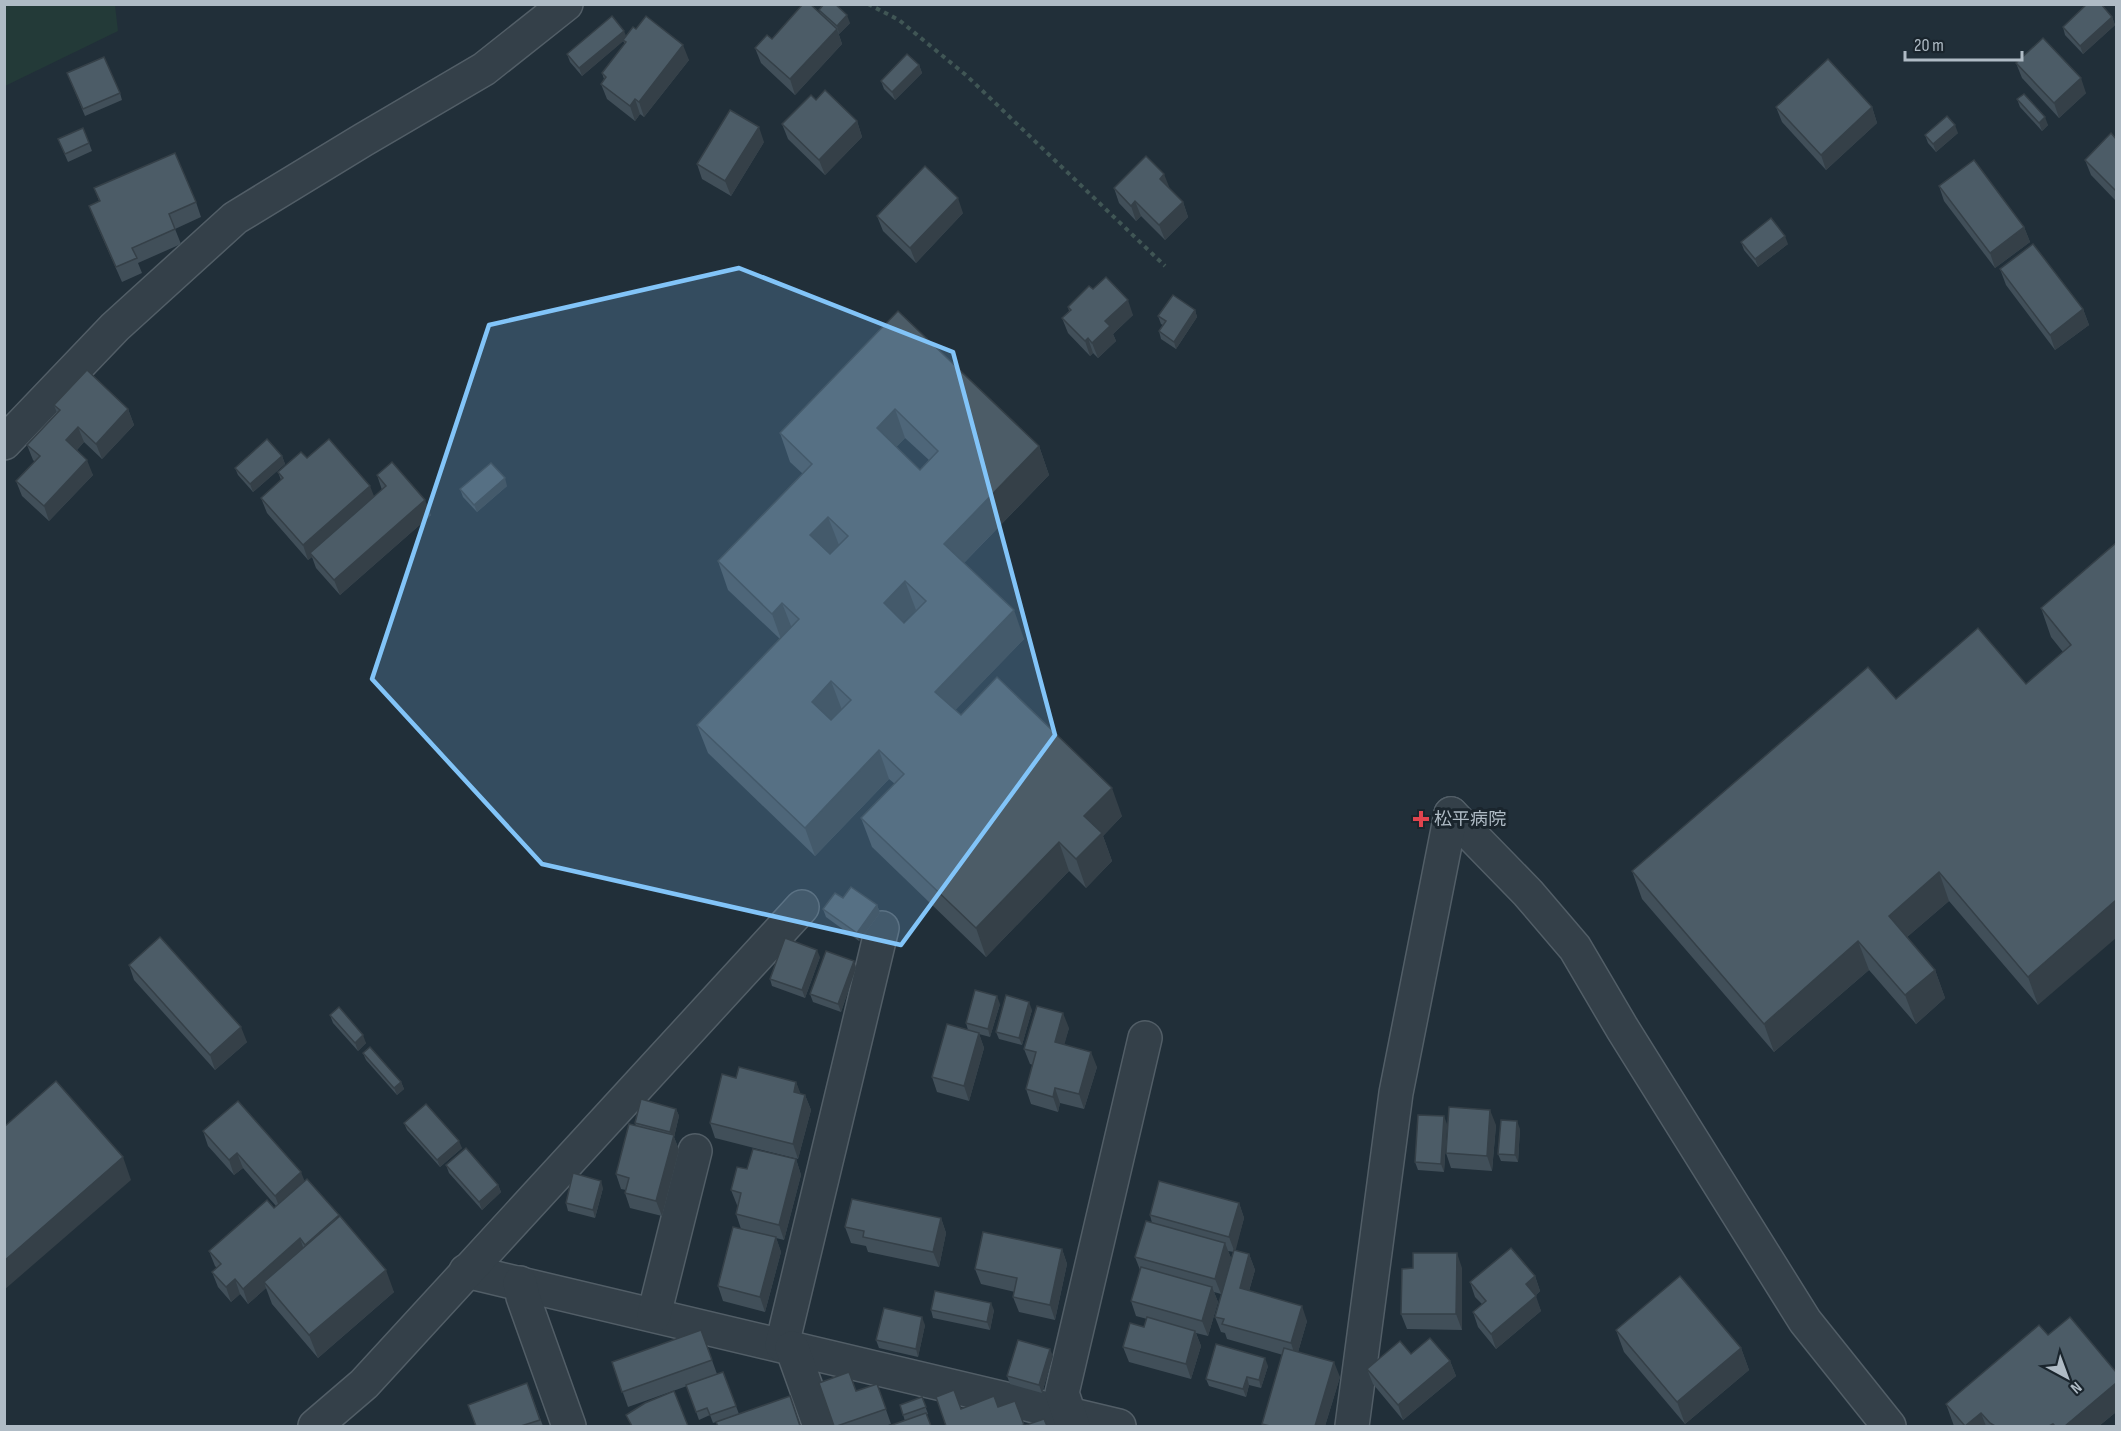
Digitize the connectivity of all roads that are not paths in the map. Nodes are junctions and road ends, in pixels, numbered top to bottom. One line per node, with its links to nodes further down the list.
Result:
1 (566, 4): 2 (street)
2 (4, 443)
3 (802, 907): 7 (street)
4 (882, 928): 10 (street)
5 (1144, 1038): 11 (street)
6 (695, 1151): 9 (street)
7 (466, 1271): 8 (street); 12 (street)
8 (520, 1283): 9 (street); 13 (street)
9 (654, 1315): 10 (street)
10 (787, 1347): 11 (street); 14 (street)
11 (1071, 1420): 15 (street)
12 (315, 1426)
13 (569, 1426)
14 (819, 1426)
15 (1119, 1426)
16 (1352, 1426): 17 (street)
17 (1889, 1426)

